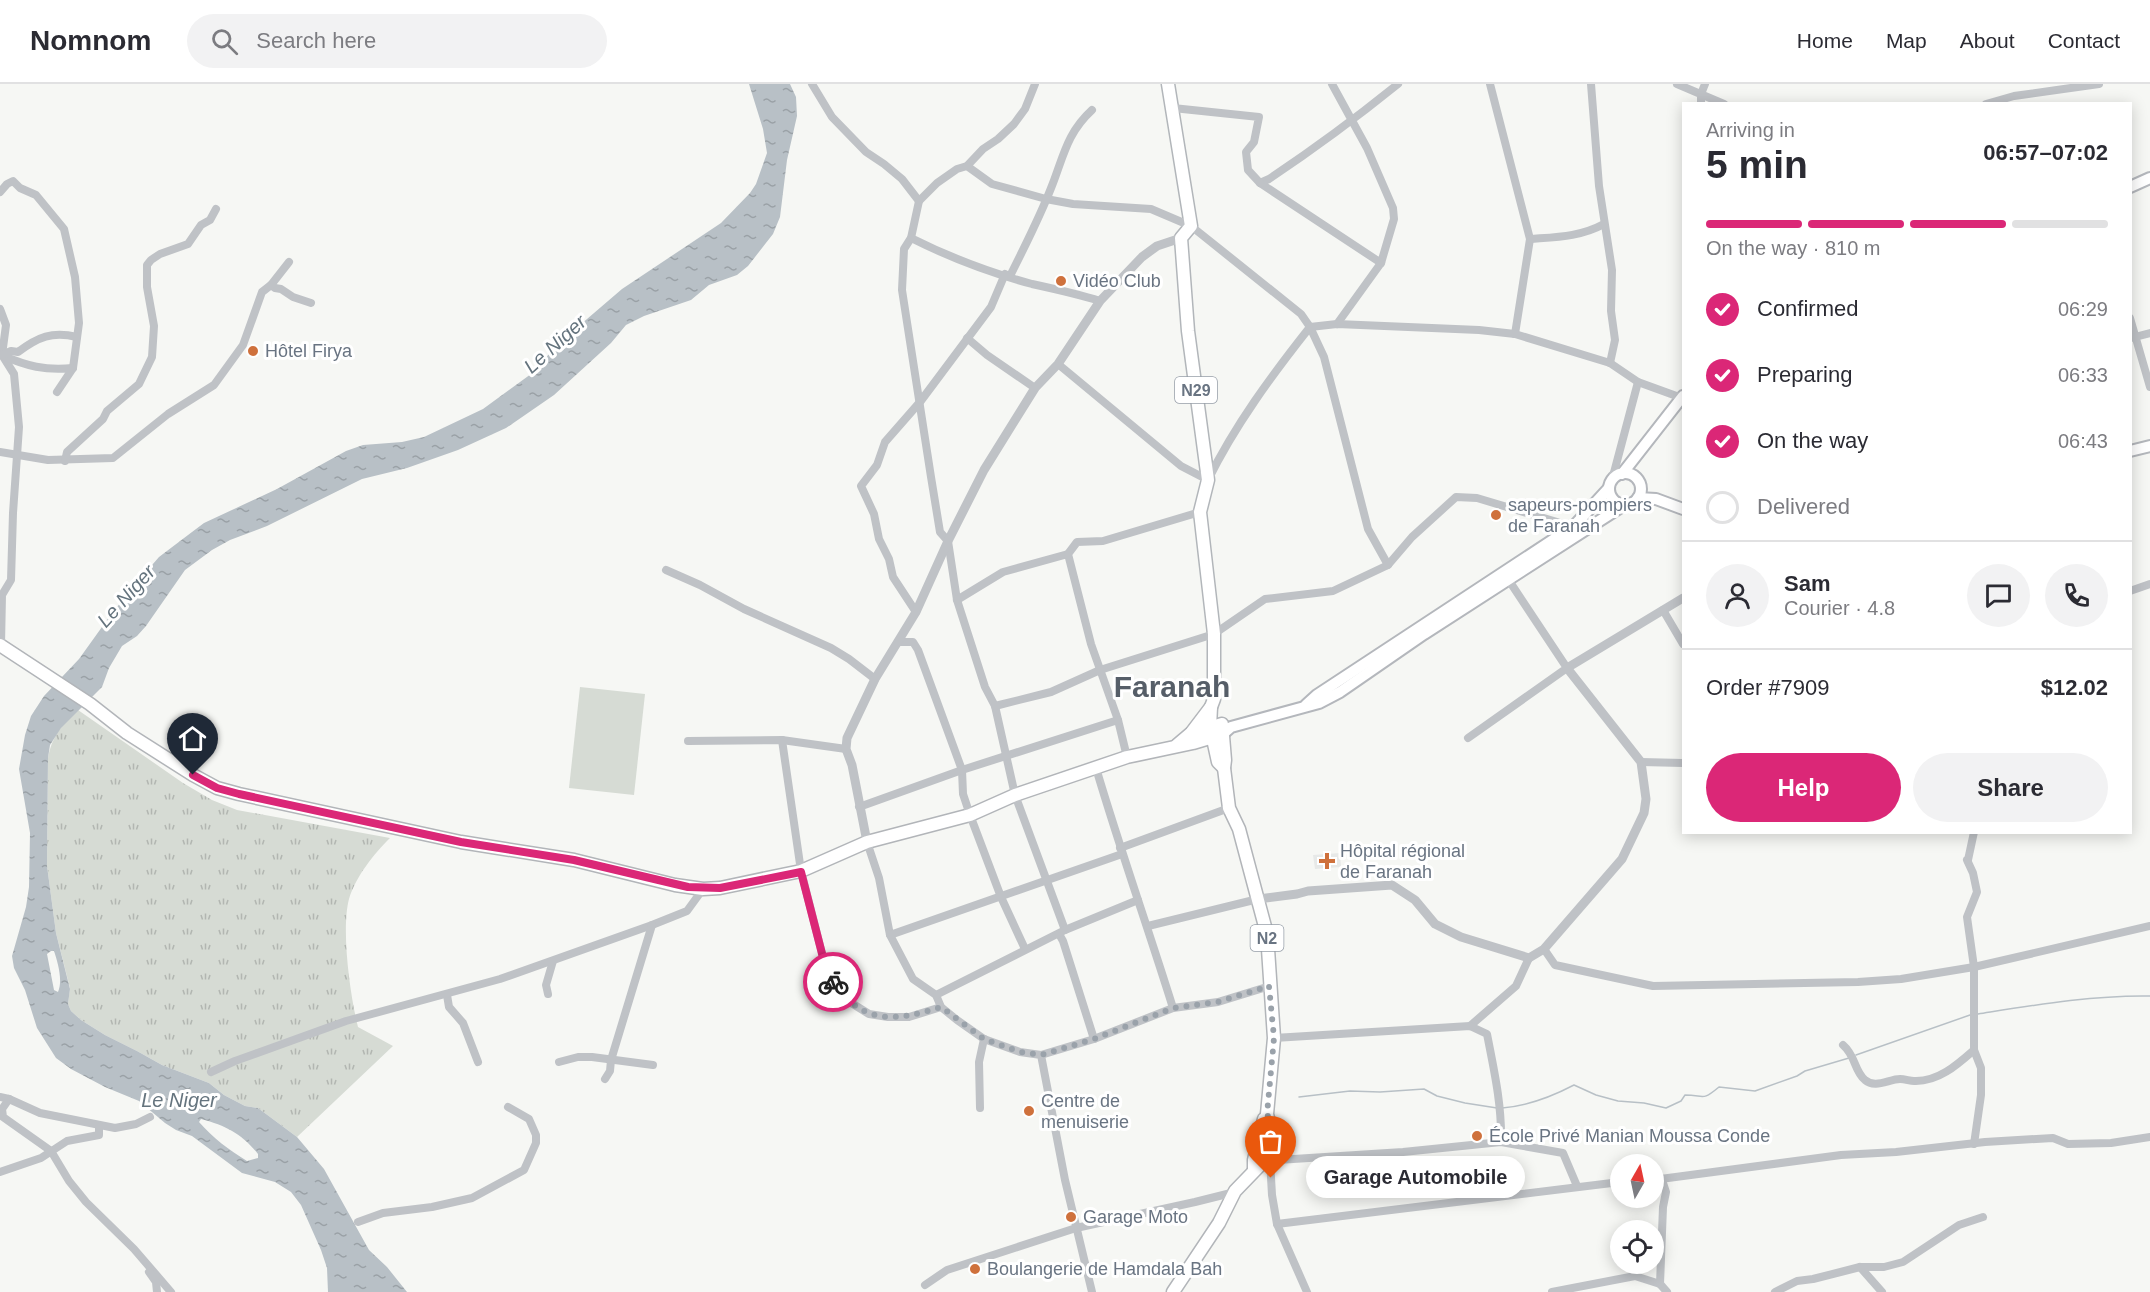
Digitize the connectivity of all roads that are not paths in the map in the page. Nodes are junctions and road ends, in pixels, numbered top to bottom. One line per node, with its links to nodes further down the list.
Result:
1 (812, 84): 24 (street)
2 (1035, 84): 18 (street)
3 (1168, 84): 15 (main road)
4 (1332, 84): 17 (street)
5 (1398, 84): 17 (street)
6 (1491, 84): 30 (street)
7 (1591, 84): 26 (street)
8 (1677, 84): 11 (street)
9 (1705, 84): 11 (street)
10 (2098, 84): 14 (street)
11 (1701, 94): 12 (street); 13 (street)
12 (1701, 102)
13 (1719, 102)
14 (1998, 102)
15 (1173, 108): 20 (street); 27 (main road)
16 (1092, 110): 23 (street)
17 (1351, 121): 20 (street); 32 (street)
18 (967, 166): 23 (street); 24 (street)
19 (2150, 177): 21 (main road)
20 (1260, 183): 32 (street)
21 (2132, 186)
22 (0, 192): 42 (street)
23 (1046, 199): 27 (street); 33 (street)
24 (919, 201): 28 (street)
25 (216, 209): 60 (street)
26 (1604, 224): 30 (street); 46 (street)
27 (1191, 226): 29 (main road); 39 (street)
28 (910, 238): 33 (street); 54 (street)
29 (1181, 238): 35 (street); 62 (main road, N29)
30 (1530, 239): 41 (street)
31 (289, 262): 34 (street)
32 (1381, 263): 38 (street)
33 (1007, 275): 35 (street); 44 (street)
34 (271, 285): 36 (street); 60 (street)
35 (1100, 301): 47 (street)
36 (311, 303)
37 (0, 309): 45 (street)
38 (1337, 324): 39 (street); 41 (street)
39 (1310, 327): 62 (street); 73 (street)
40 (2150, 333): 43 (street)
41 (1515, 334): 46 (street)
42 (77, 337): 45 (street); 48 (street)
43 (2132, 337): 50 (street)
44 (967, 338): 51 (street); 54 (street)
45 (1, 355): 48 (street); 59 (street)
46 (1610, 363): 49 (street)
47 (1058, 364): 51 (street); 62 (street)
48 (73, 368): 52 (street)
49 (1638, 382): 53 (street); 64 (street)
50 (2150, 387)
51 (1035, 388): 71 (street)
52 (57, 392)
53 (1682, 397): 58 (main road)
54 (920, 402): 71 (street); 81 (street)
55 (2150, 446): 56 (main road)
56 (2132, 450)
57 (0, 452): 59 (street)
58 (1638, 453): 61 (main road); 63 (main road)
59 (18, 456): 60 (street); 85 (street)
60 (65, 461)
61 (1622, 474): 63 (main road); 64 (main road)
62 (1208, 480): 69 (main road, N29)
63 (1639, 482): 65 (main road); 66 (main road)
64 (1611, 484): 67 (main road); 70 (main road)
65 (1638, 498): 66 (main road); 67 (main road)
66 (1656, 499): 68 (main road)
67 (1624, 505): 70 (main road)
68 (1682, 509)
69 (1200, 512): 72 (street); 82 (main road, N29)
70 (1578, 529): 73 (street); 75 (main road)
71 (948, 541): 79 (street); 81 (street)
72 (1068, 554): 79 (street); 87 (street)
73 (1388, 565): 82 (street)
74 (666, 570): 88 (street)
75 (1506, 577): 86 (street); 92 (main road)
76 (2150, 584): 77 (street)
77 (2132, 590)
78 (1682, 599): 80 (street)
79 (957, 600): 90 (street)
80 (1662, 610): 84 (street); 86 (street)
81 (916, 612): 83 (street)
82 (1214, 634): 87 (street); 89 (main road, N29)
83 (898, 642): 88 (street); 104 (street)
84 (1682, 642)
85 (0, 645): 114 (main road)
86 (1567, 668): 94 (street); 100 (street)
87 (1100, 670): 90 (street); 91 (street)
88 (874, 679): 97 (street)
89 (1213, 703): 92 (main road, N2); 93 (main road)
90 (995, 706): 98 (street)
91 (1118, 720): 98 (street); 99 (street)
92 (1220, 730): 93 (main road); 102 (main road, N2)
93 (1192, 738): 99 (main road); 102 (main road)
94 (1468, 738)
95 (782, 740): 96 (street); 97 (street); 112 (street)
96 (688, 741)
97 (846, 749): 106 (street)
98 (1006, 756): 104 (street); 105 (street)
99 (1127, 757): 103 (main road)
100 (1641, 762): 101 (street); 124 (street)
101 (1682, 763)
102 (1221, 765): 107 (main road, N2)
103 (1096, 768): 105 (main road); 111 (street)
104 (962, 770): 106 (street); 108 (street)
105 (1015, 795): 108 (main road); 113 (street)
106 (859, 807): 110 (street)
107 (1229, 807): 111 (street); 117 (main road, N2)
108 (970, 815): 110 (main road); 115 (street)
109 (1974, 834): 127 (street)
110 (867, 842): 112 (main road); 122 (street)
111 (1121, 851): 113 (street); 116 (street)
112 (801, 872): 114 (main road); 132 (street)
113 (1047, 882): 115 (street); 121 (street)
114 (703, 889): 118 (street)
115 (1000, 897): 122 (street); 123 (street)
116 (1137, 900): 119 (street); 121 (street)
117 (1258, 900): 119 (street); 125 (street); 128 (main road, N2)
118 (652, 925): 126 (street); 141 (street)
119 (1149, 926): 133 (street)
120 (2150, 926): 127 (street)
121 (1062, 932): 123 (street); 137 (street)
122 (890, 935): 131 (street)
123 (1025, 949): 131 (street)
124 (1544, 949): 125 (street); 127 (street)
125 (1529, 958): 134 (street)
126 (553, 961): 129 (street); 130 (street)
127 (1974, 967): 139 (street)
128 (1269, 986): 133 (street); 135 (main road, N2)
129 (548, 994)
130 (447, 995): 142 (street); 145 (street)
131 (936, 996): 132 (street)
132 (941, 1007): 136 (street)
133 (1173, 1008): 137 (street)
134 (1470, 1026): 135 (street); 154 (street)
135 (1274, 1038): 157 (main road, N2)
136 (984, 1039): 140 (street); 150 (street)
137 (1094, 1039): 140 (street)
138 (1843, 1045): 139 (street)
139 (1974, 1050): 155 (street)
140 (1041, 1055): 167 (street)
141 (611, 1060): 143 (street); 144 (street); 146 (street)
142 (478, 1062)
143 (559, 1062)
144 (653, 1065)
145 (211, 1072)
146 (605, 1078)
147 (0, 1097): 148 (street)
148 (9, 1099): 152 (street); 156 (street)
149 (508, 1107): 165 (street)
150 (980, 1108)
151 (150, 1117): 152 (street)
152 (99, 1126): 156 (street)
153 (2150, 1137): 155 (street)
154 (1501, 1142): 157 (street); 161 (street)
155 (1974, 1144): 159 (street)
156 (51, 1151): 158 (street); 168 (street)
157 (1261, 1163): 162 (main road); 166 (street)
158 (0, 1172)
159 (1664, 1179)
160 (1610, 1183): 161 (street)
161 (1577, 1186): 166 (street)
162 (1235, 1191): 167 (street); 176 (main road)
163 (1663, 1208): 170 (street)
164 (1983, 1217): 169 (street)
165 (358, 1222)
166 (1277, 1224): 177 (street)
167 (1076, 1228): 171 (street); 175 (street)
168 (149, 1266): 173 (street); 174 (street)
169 (1860, 1267): 172 (street); 180 (street)
170 (1660, 1284): 178 (street); 179 (street)
171 (925, 1285)
172 (1880, 1291)
173 (157, 1292)
174 (171, 1292)
175 (1092, 1292)
176 (1173, 1292)
177 (1307, 1292)
178 (1552, 1292)
179 (1667, 1292)
180 (1775, 1292)

